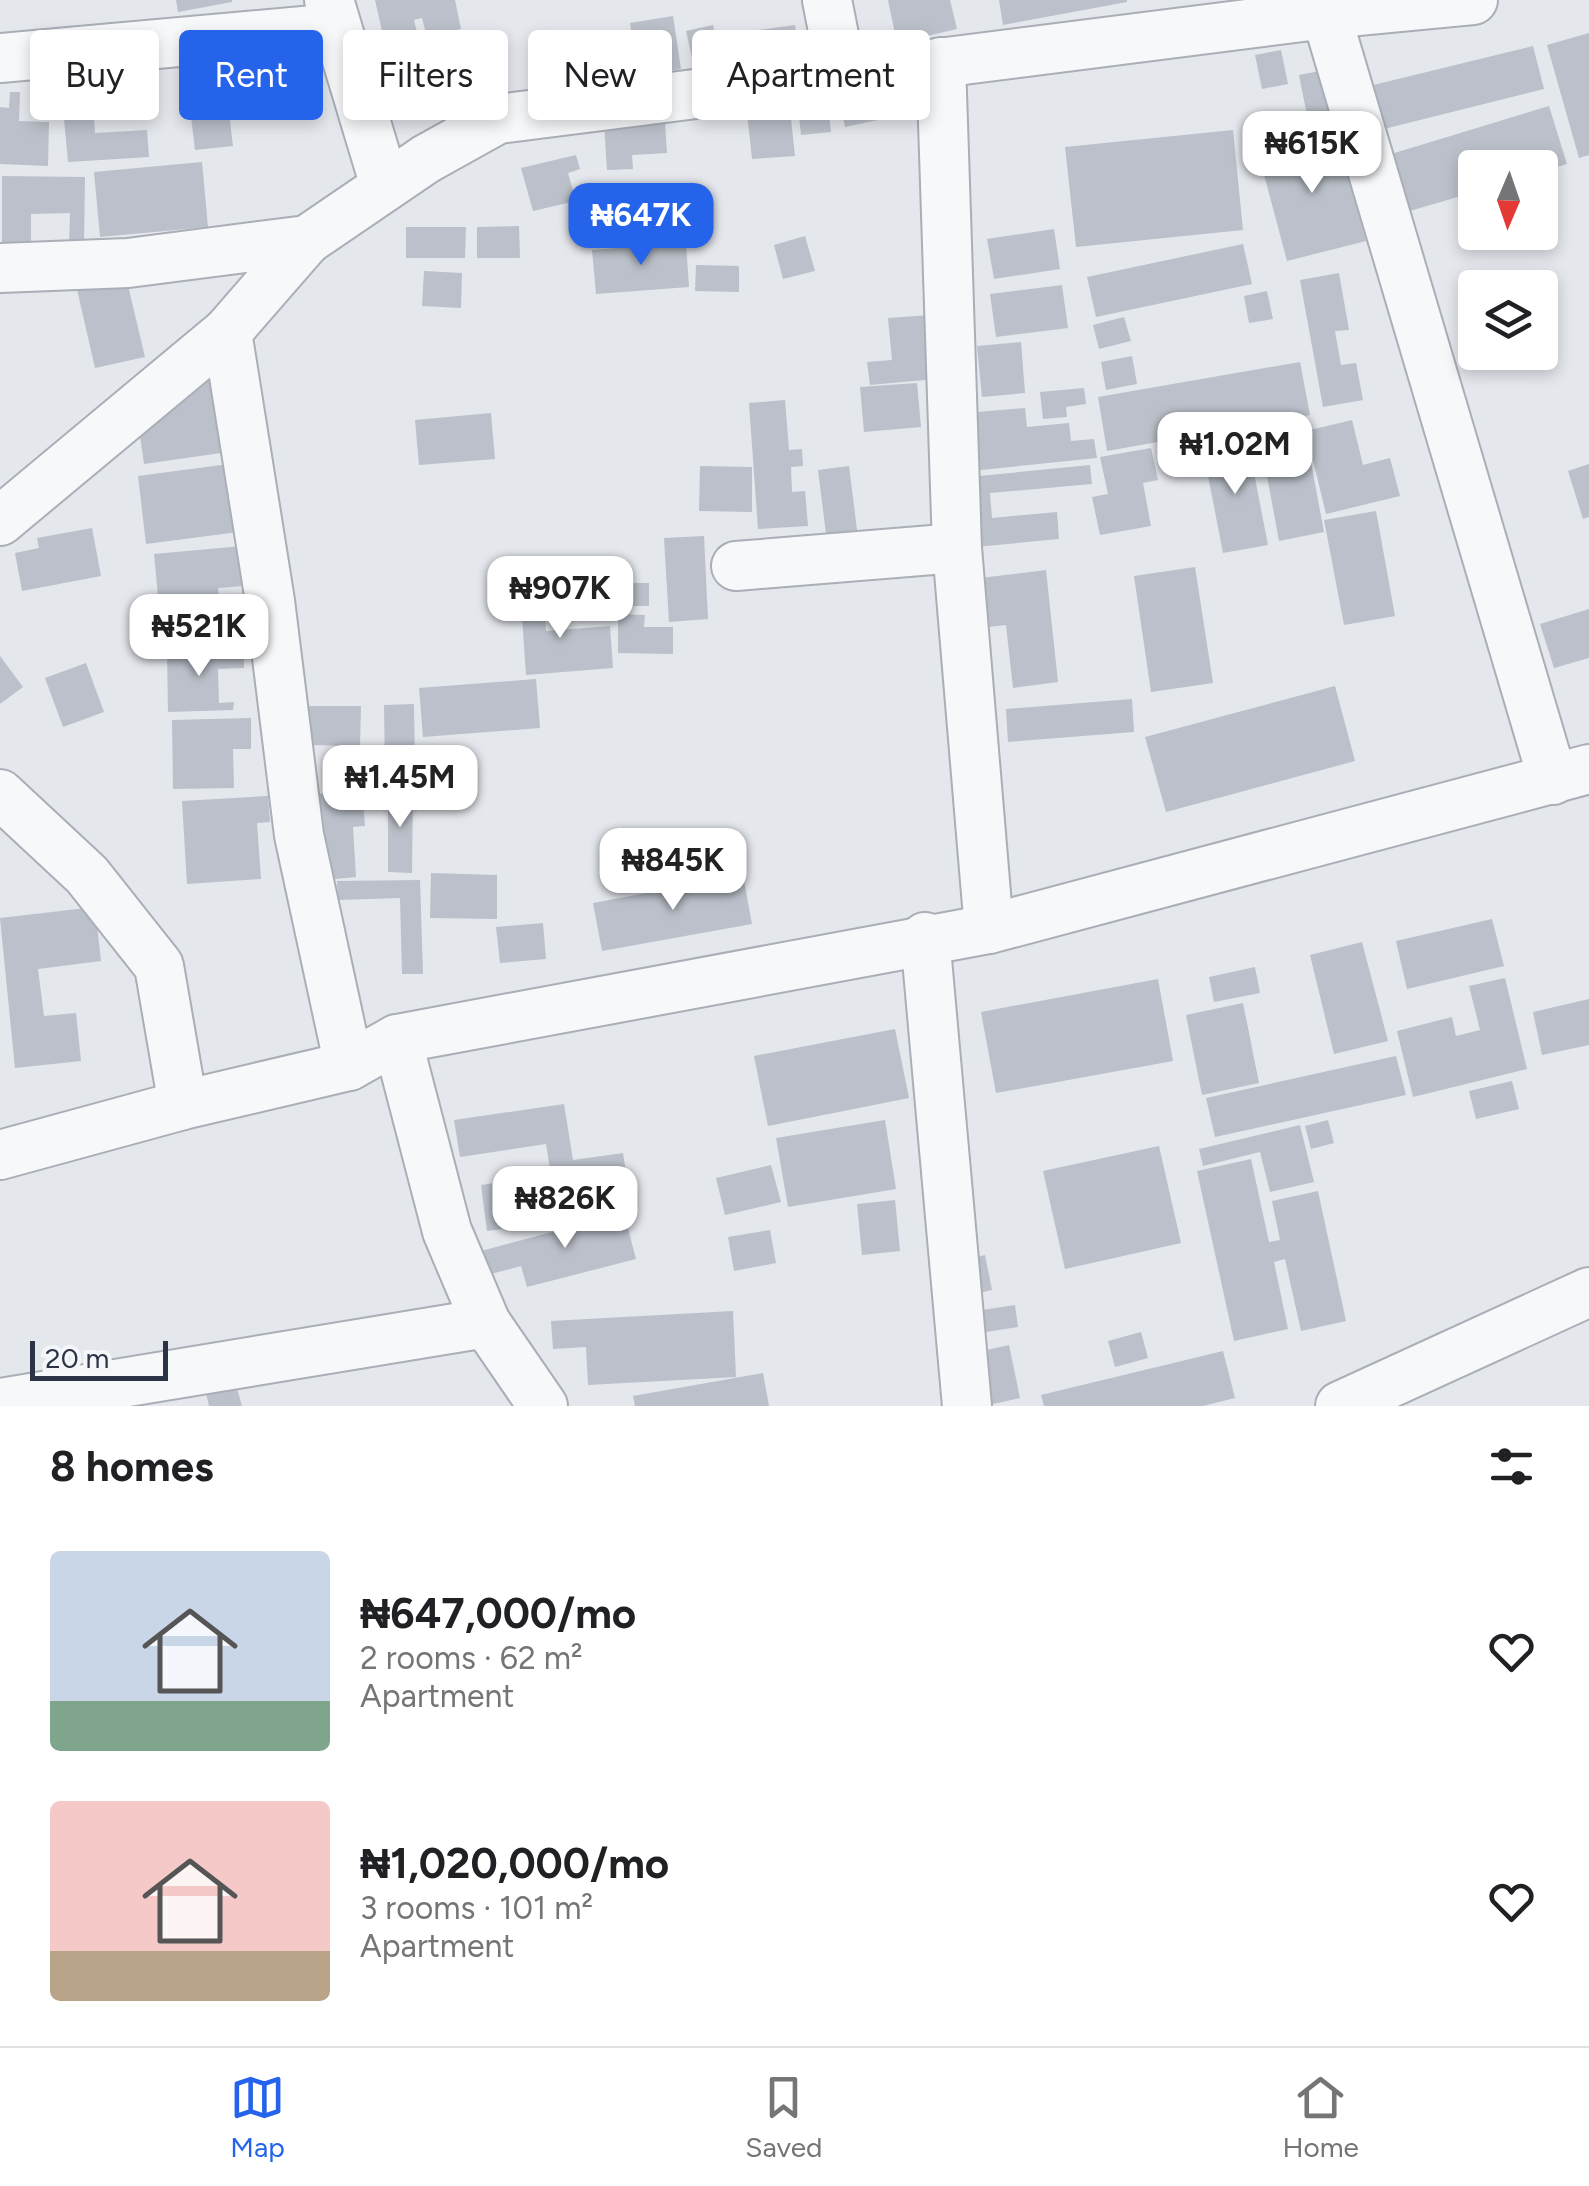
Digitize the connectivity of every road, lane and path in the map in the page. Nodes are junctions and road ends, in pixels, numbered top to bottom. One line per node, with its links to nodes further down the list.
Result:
1 (827, 0): 5 (street)
2 (1473, 0): 4 (street)
3 (333, 14): 6 (street); 10 (street)
4 (1326, 14): 7 (street); 17 (street)
5 (833, 30)
6 (0, 58)
7 (941, 62): 8 (street); 15 (street)
8 (930, 64)
9 (692, 95): 10 (street)
10 (386, 186): 11 (street)
11 (306, 240): 12 (street); 13 (street)
12 (0, 268)
13 (227, 332): 14 (street); 22 (street)
14 (0, 521)
15 (957, 548): 16 (street); 19 (street)
16 (736, 566)
17 (1571, 774): 19 (street)
18 (0, 794): 23 (street)
19 (989, 928): 20 (street)
20 (925, 937): 21 (street); 29 (street)
21 (397, 1039): 22 (street); 26 (street)
22 (349, 1066): 23 (street)
23 (183, 1105): 24 (street)
24 (0, 1155)
25 (1589, 1292): 30 (street)
26 (486, 1322): 27 (street); 28 (street)
27 (0, 1403)
28 (543, 1406)
29 (968, 1406)
30 (1340, 1406)

